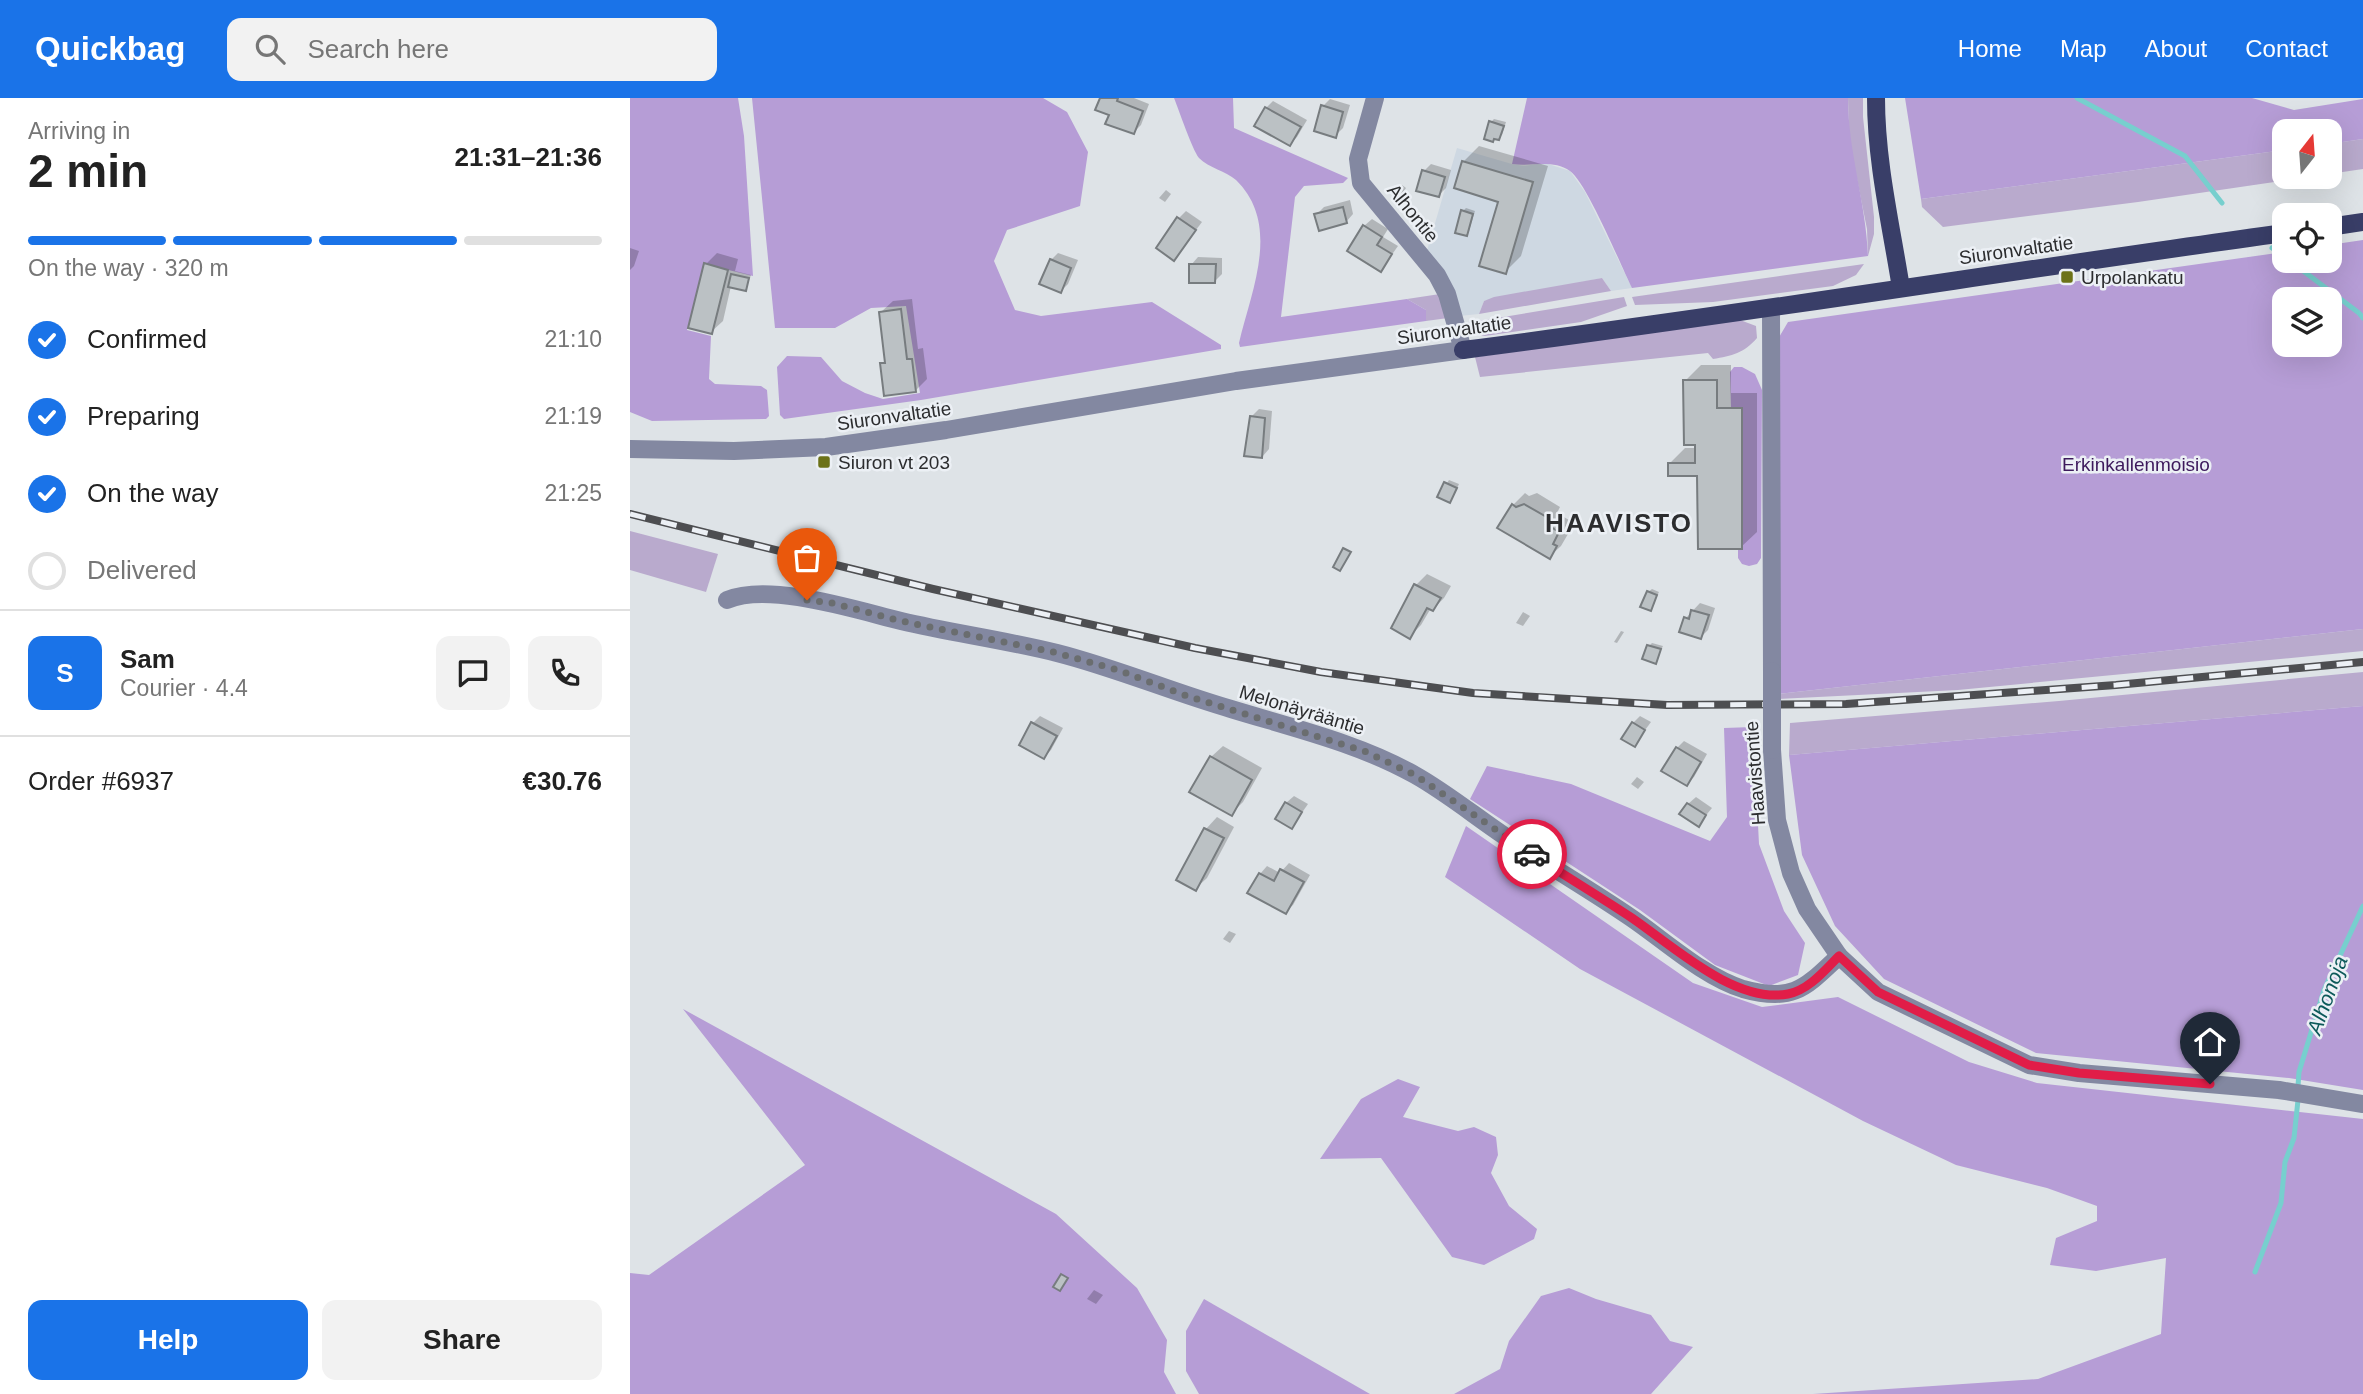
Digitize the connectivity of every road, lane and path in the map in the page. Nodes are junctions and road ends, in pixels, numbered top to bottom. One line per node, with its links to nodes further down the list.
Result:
1 (1374, 98): 8 (street, Alhontie)
2 (1876, 98): 6 (main road)
3 (2363, 222): 4 (main road)
4 (2342, 225)
5 (2272, 235): 6 (main road, Siuronvaltatie)
6 (1901, 288): 7 (main road, Siuronvaltatie)
7 (1770, 309): 8 (main road, Siuronvaltatie); 11 (street, Haavistontie, bridge)
8 (1464, 350): 9 (street, Siuronvaltatie)
9 (630, 449)
10 (727, 600): 11 (street, Melonäyrääntie)
11 (1839, 956): 12 (street, Haavistontie)
12 (2363, 1104)

